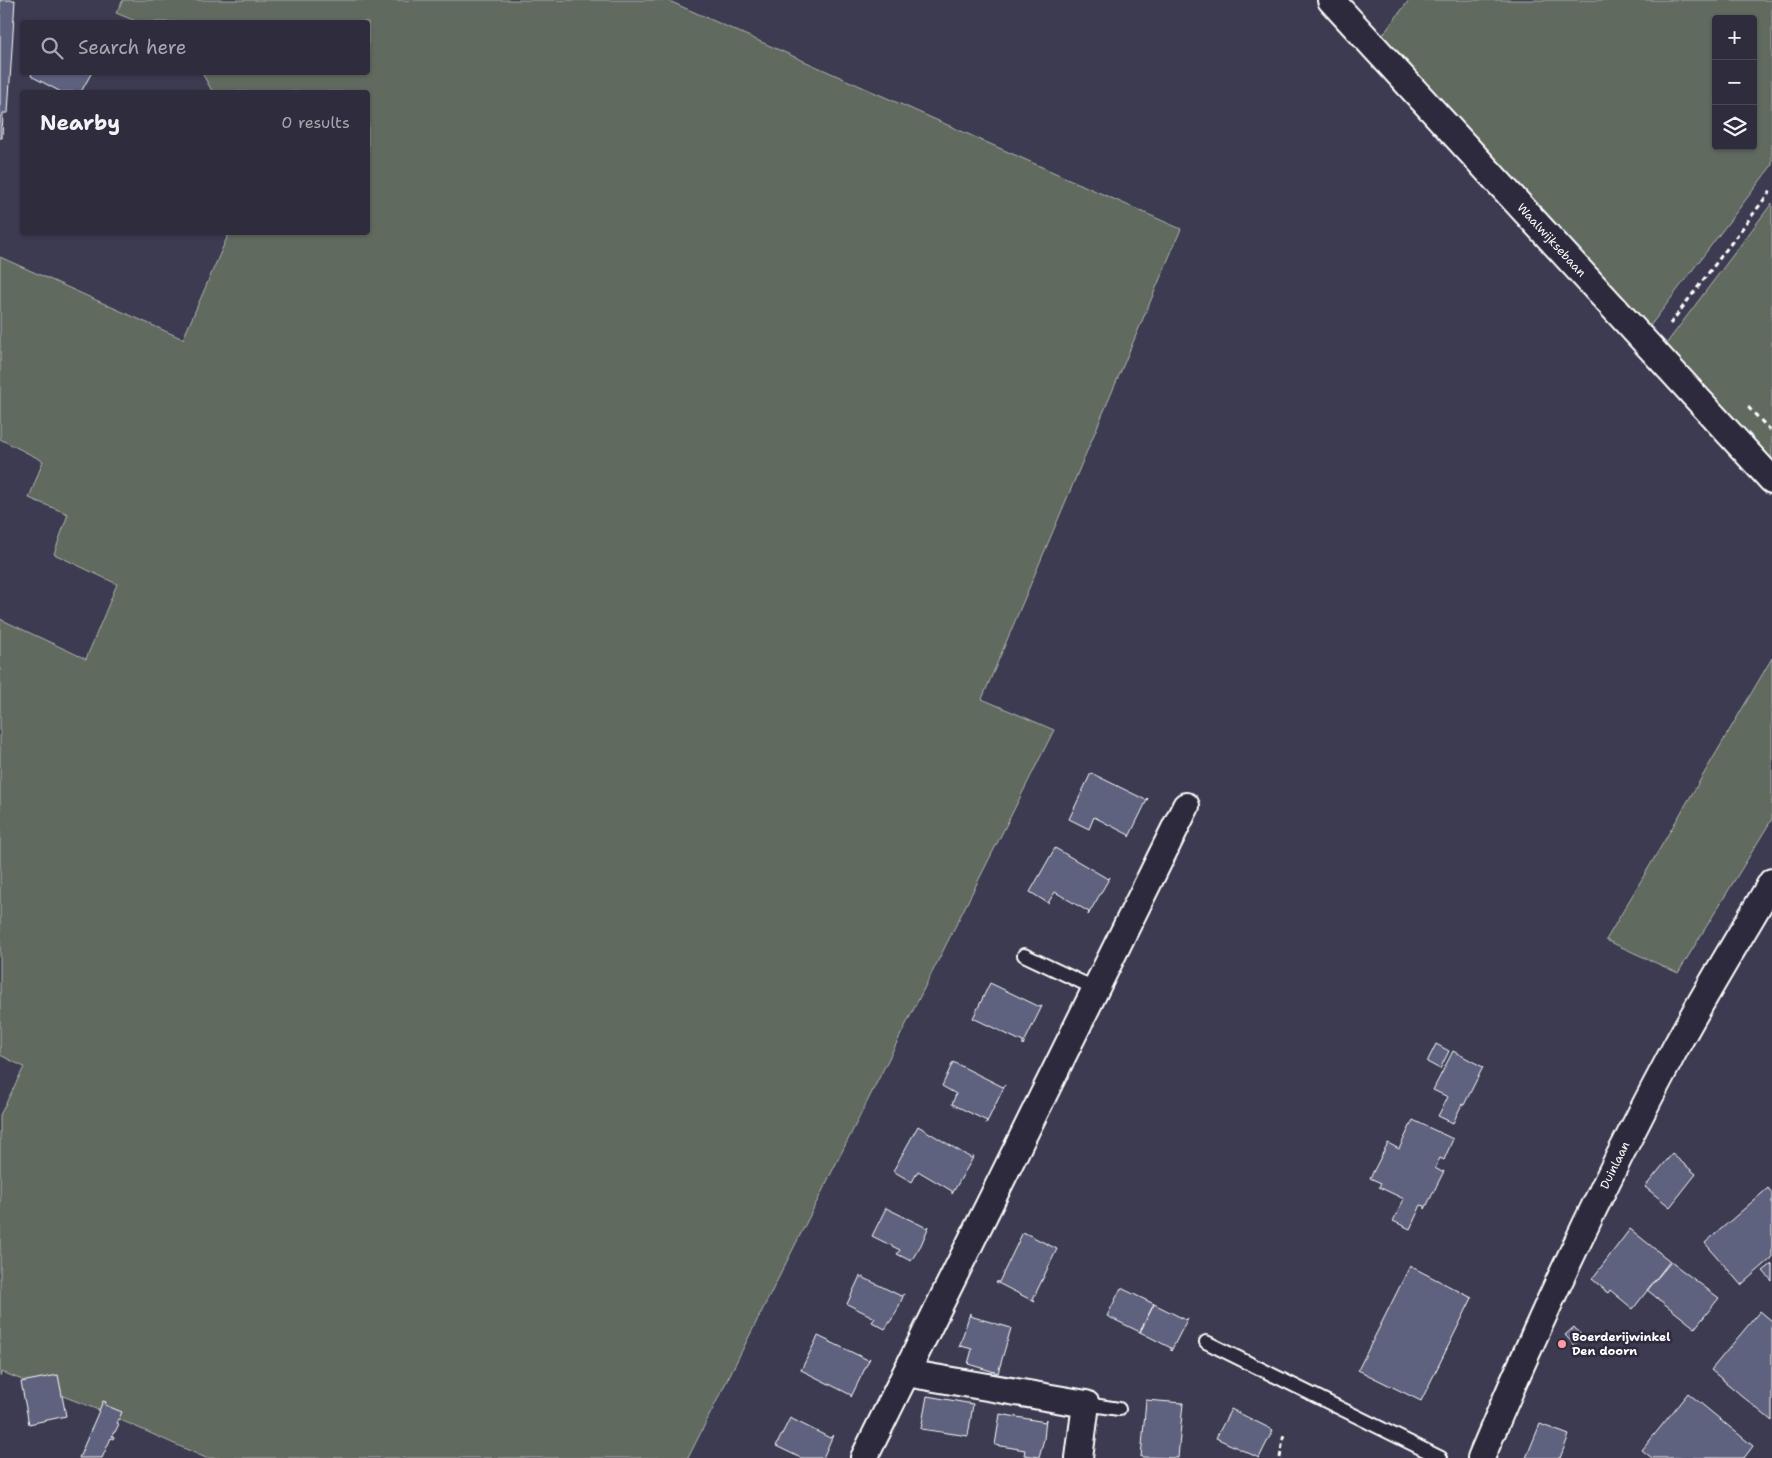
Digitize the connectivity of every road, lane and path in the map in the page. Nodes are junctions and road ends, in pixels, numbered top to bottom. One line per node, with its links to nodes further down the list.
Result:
1 (1331, 0): 4 (street, Waalwijksebaan)
2 (1772, 190): 3 (path)
3 (1670, 324)
4 (1772, 480)
5 (1186, 806): 8 (street)
6 (1772, 882): 18 (street, Duinlaan)
7 (1024, 954): 8 (lane)
8 (1096, 989): 10 (street)
9 (1206, 1342): 17 (lane)
10 (906, 1373): 11 (street); 14 (street)
11 (1086, 1404): 12 (lane); 15 (street)
12 (1119, 1410)
13 (1284, 1433): 16 (path)
14 (864, 1458)
15 (1079, 1458)
16 (1280, 1458)
17 (1441, 1458)
18 (1482, 1458)

